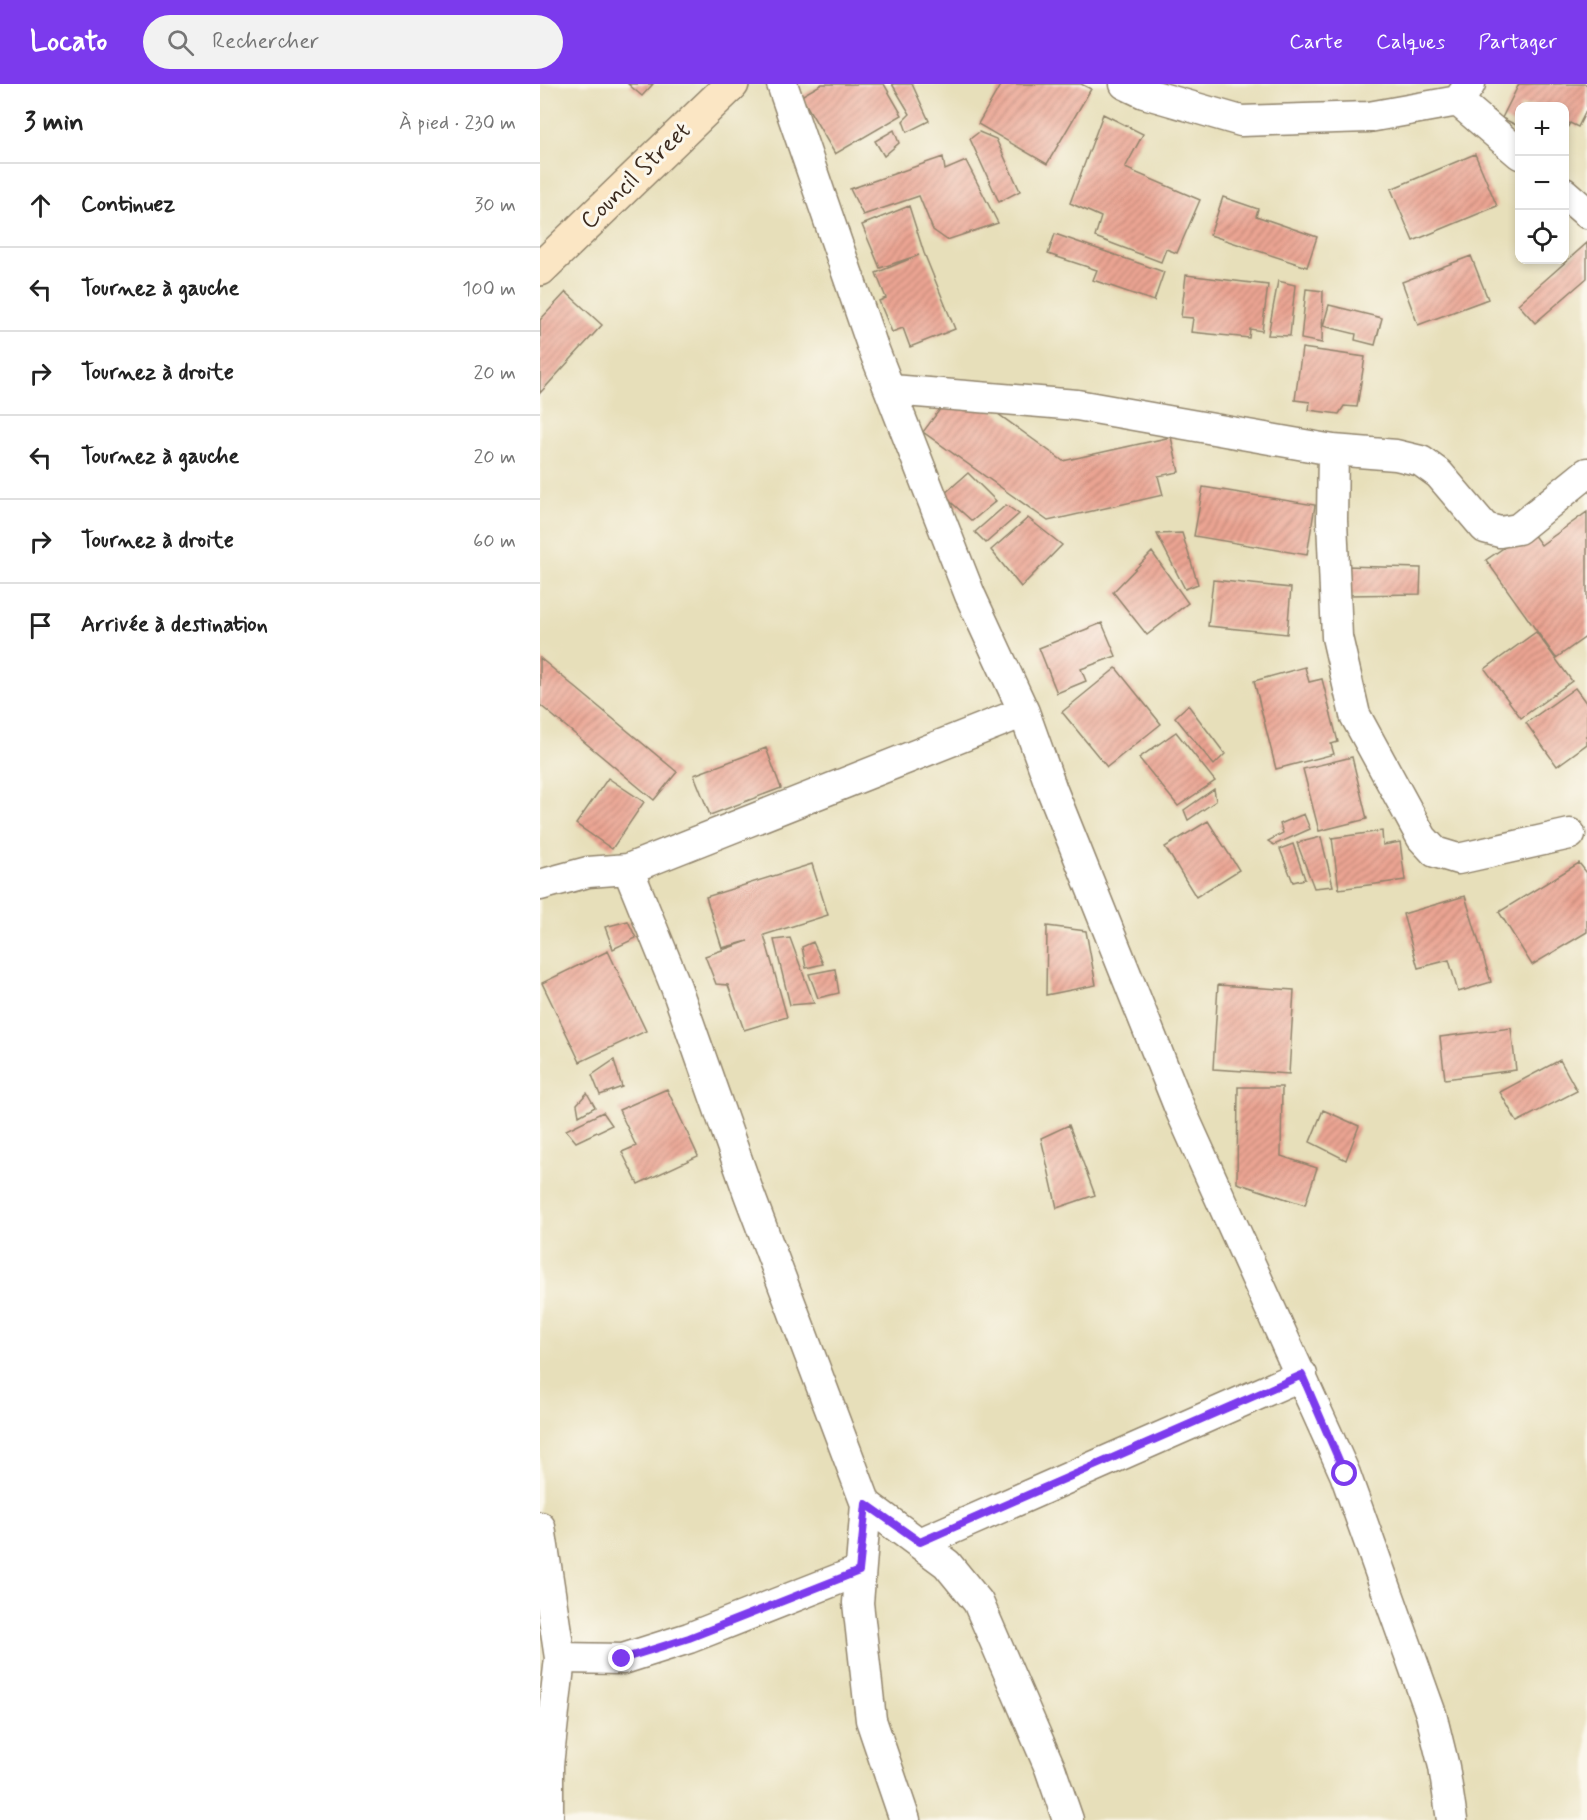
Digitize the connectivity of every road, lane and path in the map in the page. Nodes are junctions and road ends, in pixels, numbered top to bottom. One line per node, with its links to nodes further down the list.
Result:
1 (732, 84): 8 (street, Council Street)
2 (782, 84): 9 (street)
3 (1125, 84): 4 (street)
4 (1464, 92): 5 (street)
5 (1515, 148)
6 (1569, 197): 7 (street)
7 (1587, 213)
8 (540, 269)
9 (892, 390): 10 (street); 12 (street)
10 (1333, 450): 11 (street); 13 (street)
11 (1587, 473)
12 (1024, 712): 14 (street); 16 (street)
13 (1570, 834)
14 (627, 869): 15 (street); 17 (street)
15 (540, 885)
16 (1302, 1375): 19 (street); 25 (street)
17 (866, 1504): 19 (street); 20 (street)
18 (540, 1527): 21 (street)
19 (920, 1542): 24 (street)
20 (859, 1571): 21 (street); 23 (street)
21 (560, 1658): 22 (street)
22 (548, 1820)
23 (905, 1820)
24 (1068, 1820)
25 (1452, 1820)

